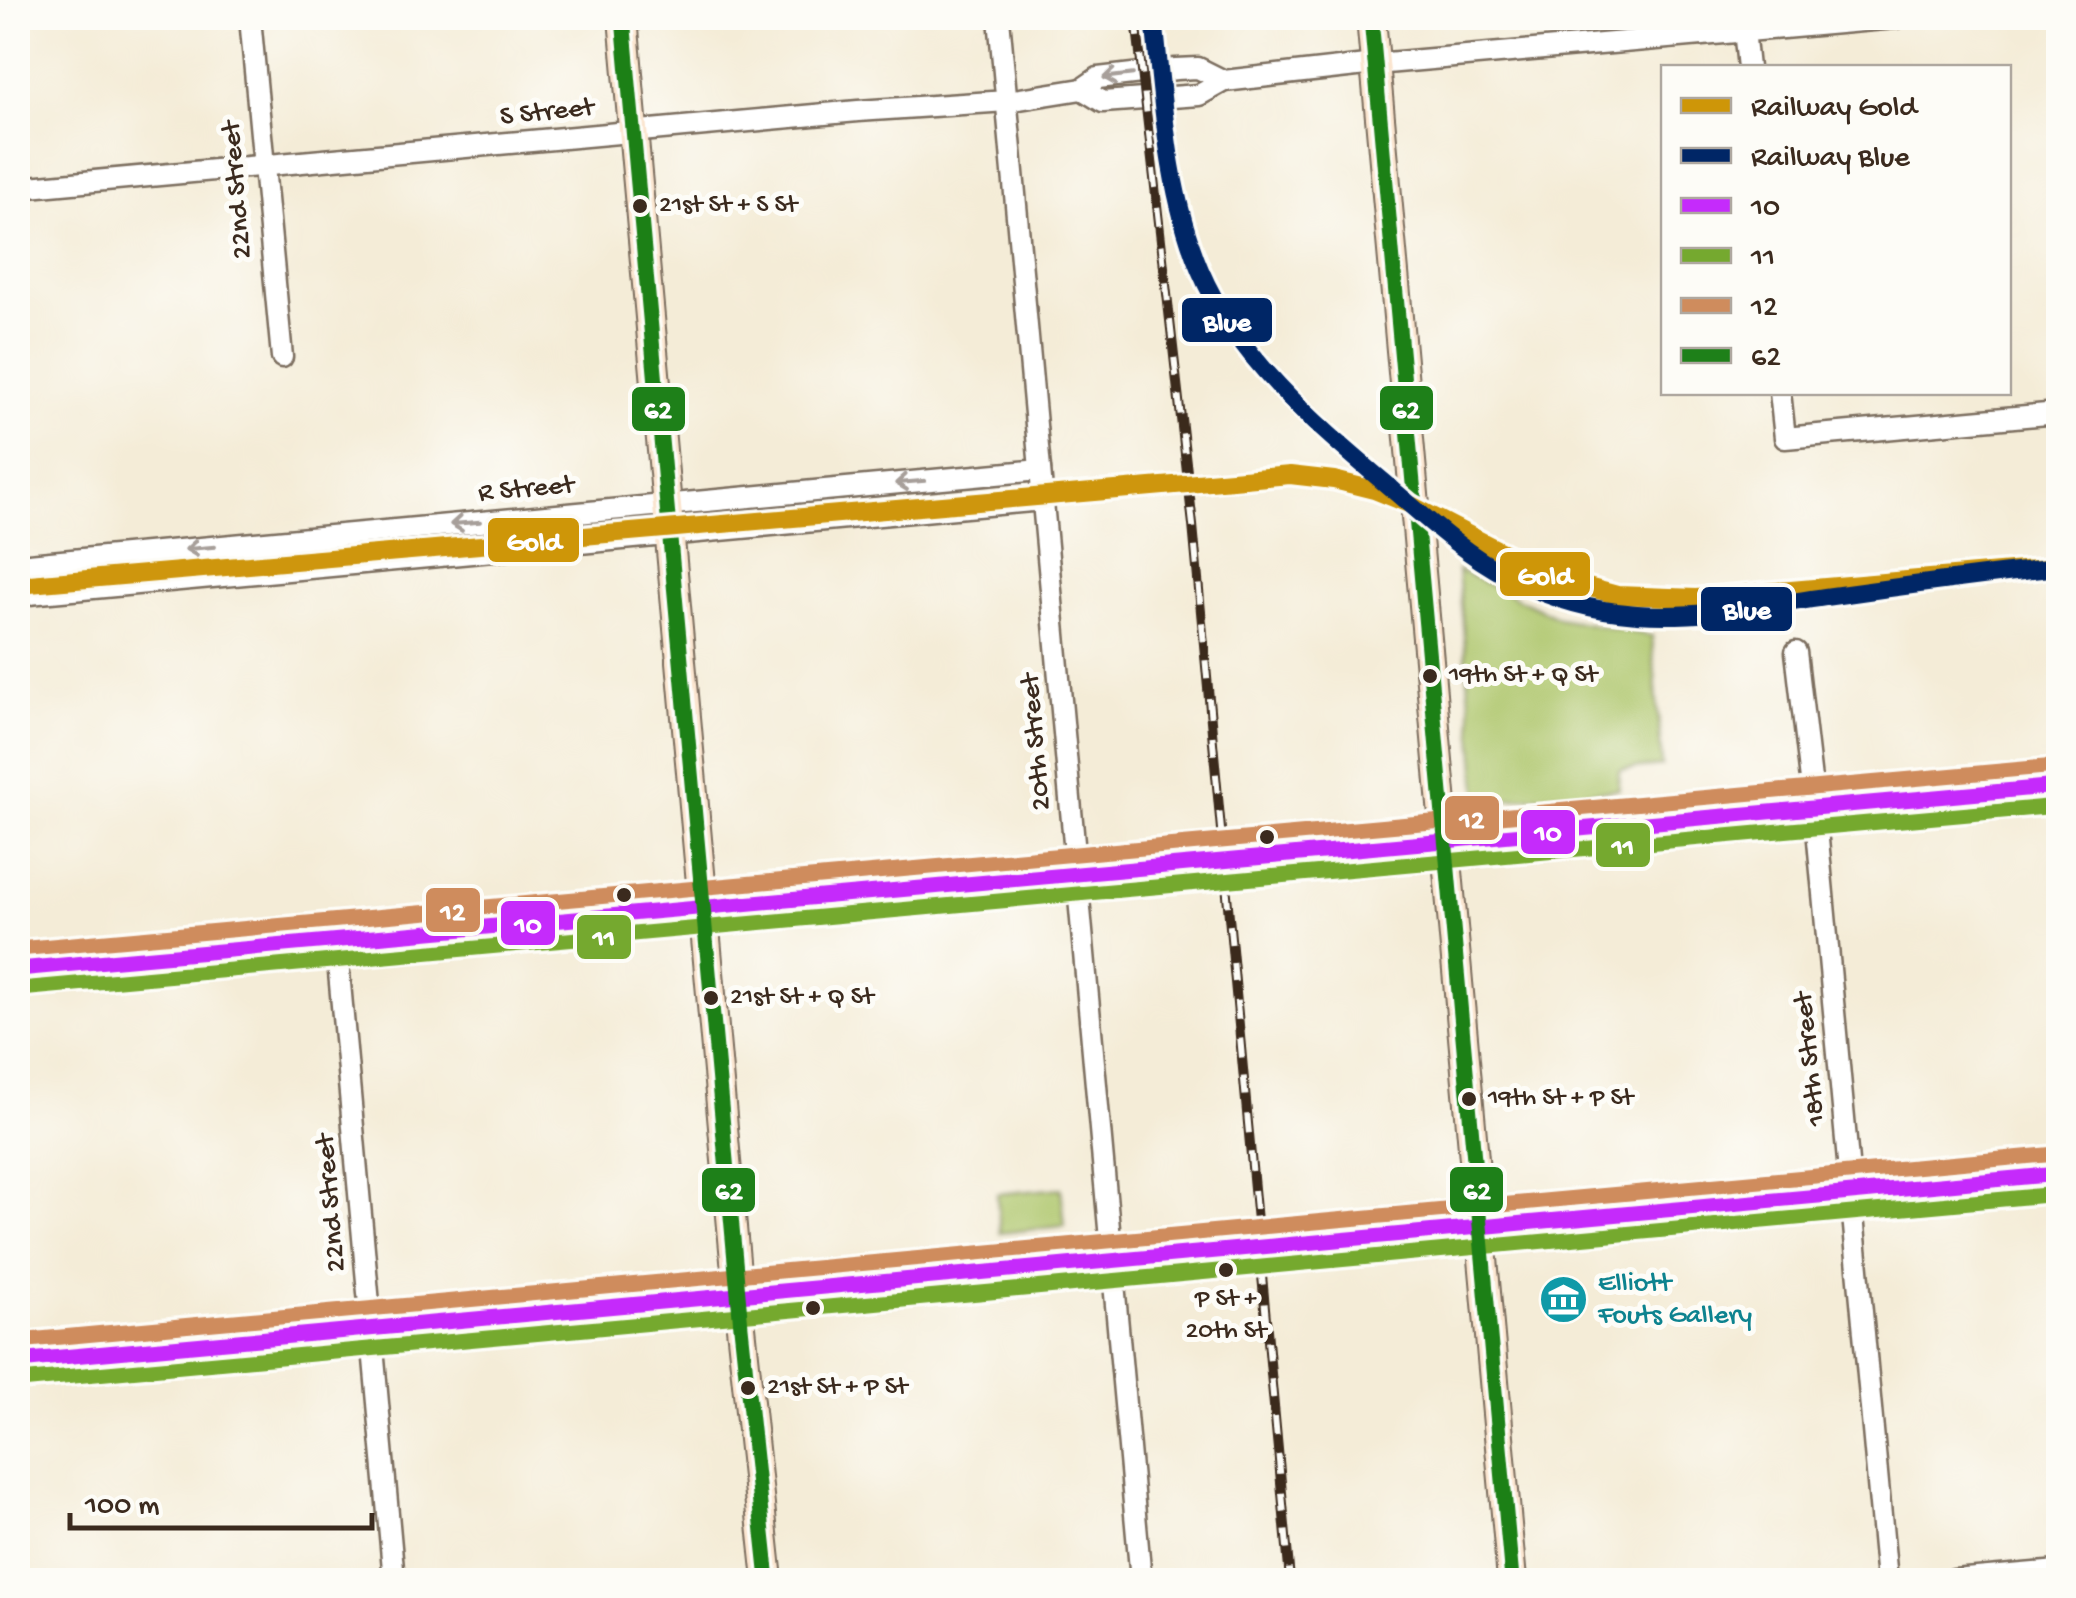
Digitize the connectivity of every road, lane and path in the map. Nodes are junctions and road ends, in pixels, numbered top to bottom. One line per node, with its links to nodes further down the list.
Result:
1 (250, 18): 11 (street, 22nd Street)
2 (623, 18): 10 (main road)
3 (1000, 18): 9 (street, 20th Street)
4 (1371, 18): 7 (main road)
5 (1896, 18): 6 (street, S Street)
6 (1744, 24): 7 (street, S Street); 8 (street)
7 (1375, 64): 9 (street, S Street); 25 (main road)
8 (1748, 65)
9 (1007, 101): 10 (street, S Street); 16 (street, 20th Street)
10 (634, 132): 11 (street, S Street); 18 (main road)
11 (264, 165): 12 (street, S Street); 13 (street, 22nd Street)
12 (18, 188)
13 (282, 358)
14 (1780, 395): 15 (street)
15 (2058, 413)
16 (1040, 470): 17 (street, 20th Street); 18 (street, R Street, one-way to 18)
17 (1043, 500): 19 (street, R Street); 26 (street, 20th Street)
18 (667, 504): 19 (main road); 20 (street, R Street, one-way to 20)
19 (670, 534): 21 (street, R Street); 27 (main road)
20 (18, 565)
21 (18, 595)
22 (1796, 652): 24 (street, 18th Street)
23 (2058, 786): 24 (main road)
24 (1814, 807): 25 (main road); 31 (street, 18th Street)
25 (1446, 840): 26 (main road); 32 (main road)
26 (1076, 873): 27 (main road); 33 (street, 20th Street)
27 (703, 906): 28 (main road); 34 (main road)
28 (336, 940): 29 (main road); 35 (street, 22nd Street)
29 (18, 969)
30 (2058, 1174): 31 (main road)
31 (1851, 1194): 32 (main road); 42 (street, 18th Street)
32 (1481, 1226): 33 (main road); 41 (main road)
33 (1111, 1260): 34 (main road); 40 (street, 20th Street)
34 (738, 1295): 35 (main road); 39 (main road)
35 (371, 1329): 36 (main road); 38 (street, 22nd Street)
36 (18, 1362)
37 (2058, 1571): 43 (street)
38 (394, 1580)
39 (768, 1580)
40 (1141, 1580)
41 (1512, 1580)
42 (1887, 1580)
43 (1954, 1580)

